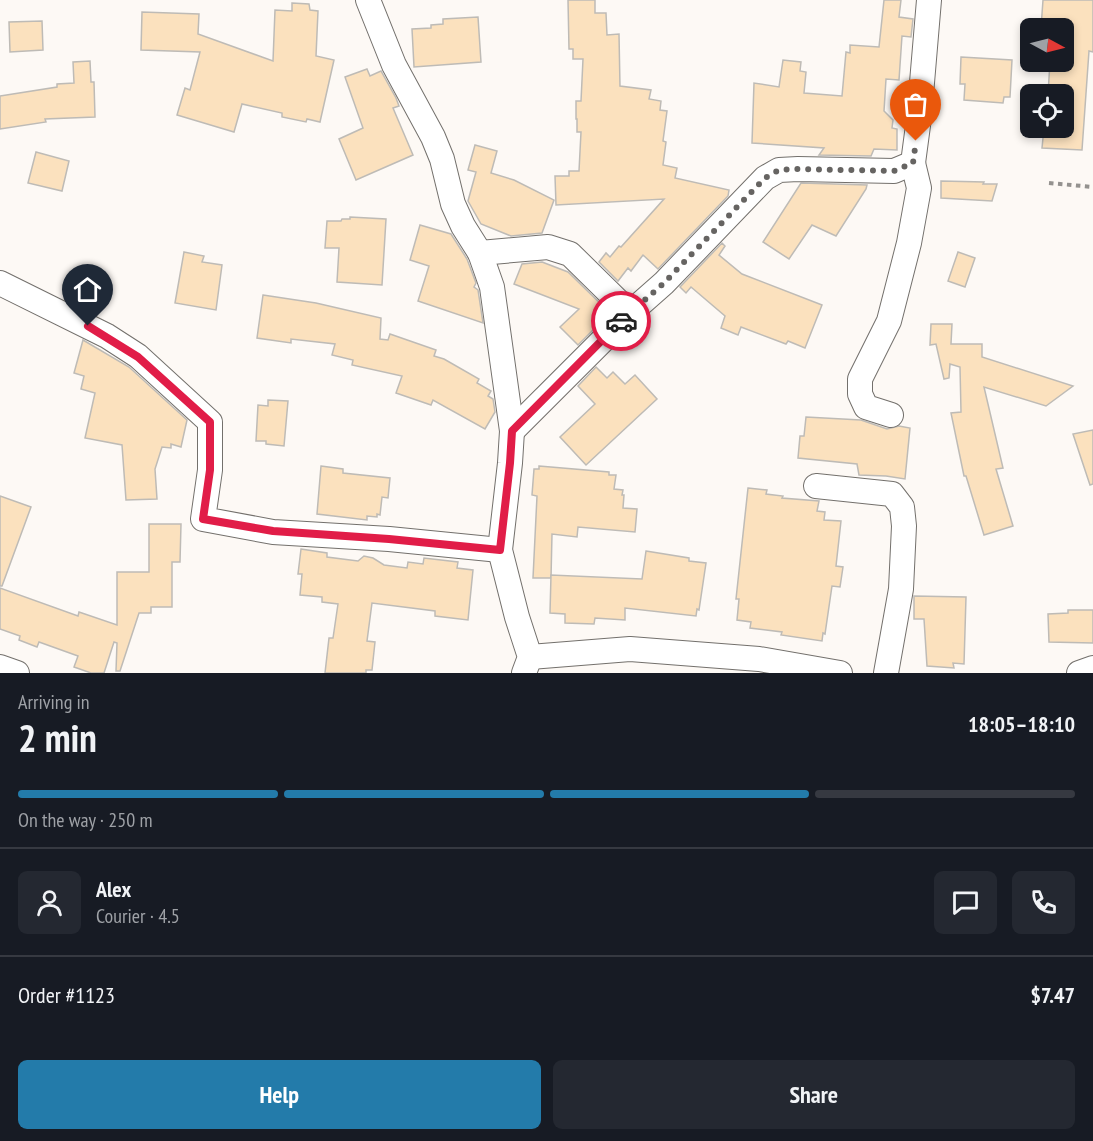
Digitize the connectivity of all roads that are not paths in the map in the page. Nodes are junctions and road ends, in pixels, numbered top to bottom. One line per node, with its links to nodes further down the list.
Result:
1 (368, 0): 4 (street)
2 (928, 0): 3 (street)
3 (913, 163): 6 (street); 7 (street)
4 (480, 254): 6 (street); 8 (street)
5 (0, 283): 10 (street)
6 (630, 313): 8 (street)
7 (891, 415)
8 (512, 431): 10 (street)
9 (816, 486): 16 (street)
10 (500, 550): 11 (street)
11 (527, 665): 15 (street)
12 (0, 667): 14 (street)
13 (1093, 668): 17 (street)
14 (17, 673)
15 (840, 673)
16 (886, 673)
17 (1079, 673)

